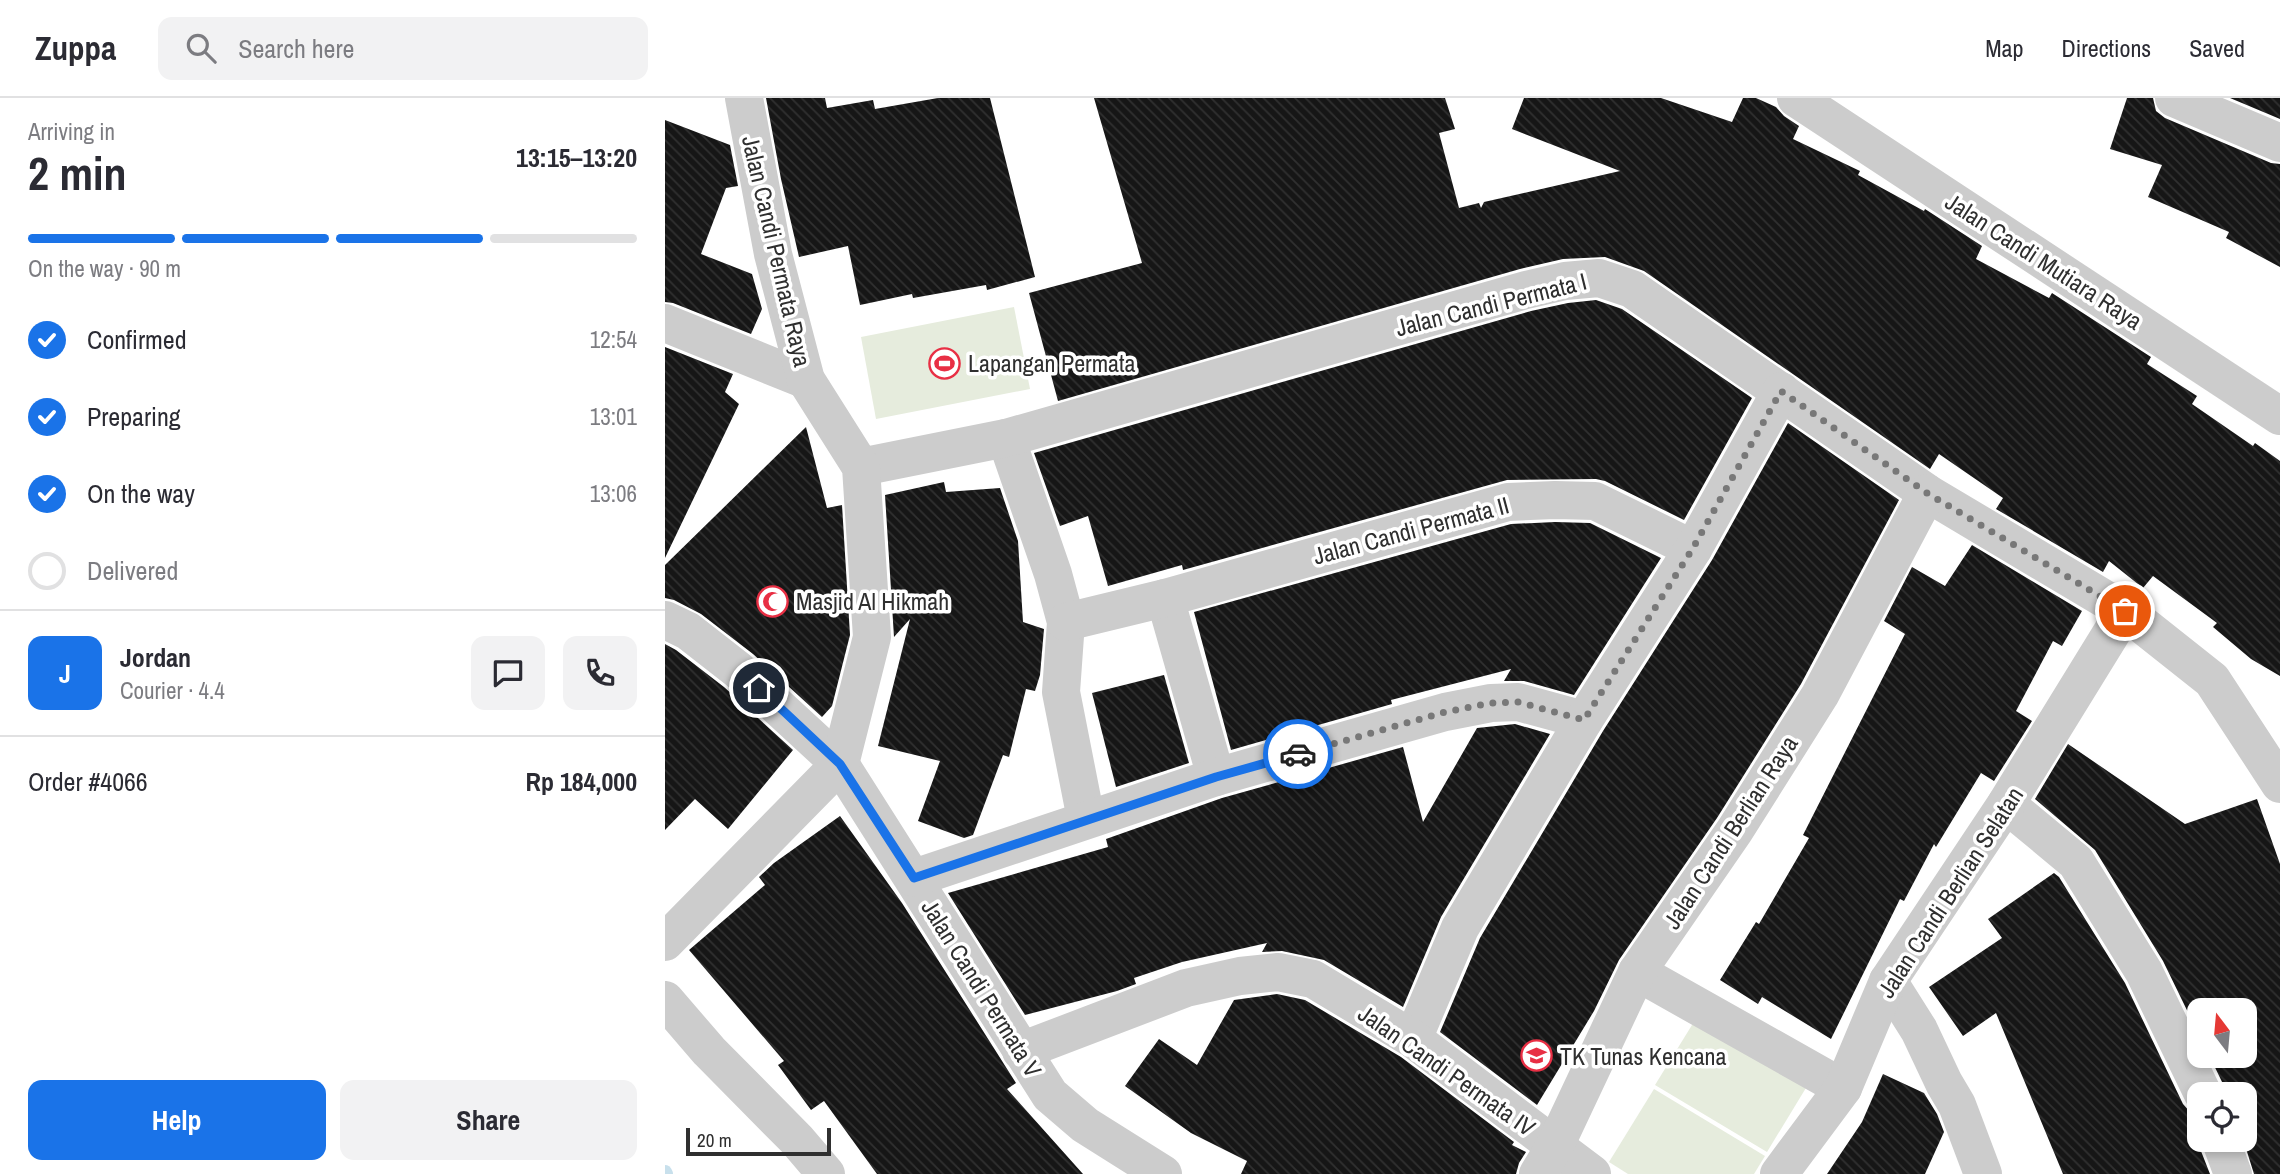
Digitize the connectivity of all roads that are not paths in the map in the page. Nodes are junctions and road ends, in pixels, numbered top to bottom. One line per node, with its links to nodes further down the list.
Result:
1 (744, 98): 7 (street, Jalan Candi Permata Raya)
2 (1850, 98): 4 (street)
3 (2174, 98): 5 (street)
4 (1802, 102): 9 (street, Jalan Candi Mutiara Raya)
5 (2280, 143)
6 (665, 323): 7 (street)
7 (806, 380): 11 (street, Jalan Candi Permata Raya)
8 (1781, 391): 10 (street, Jalan Candi Permata I); 12 (street, Jalan Candi Permata I); 13 (street)
9 (2280, 416)
10 (1006, 438): 11 (street, Jalan Candi Permata I); 17 (street)
11 (861, 467): 19 (street, Jalan Candi Permata Raya)
12 (1927, 493): 15 (street, Jalan Candi Permata I); 26 (street, Jalan Candi Berlian Raya)
13 (1693, 548): 14 (street, Jalan Candi Permata II); 18 (street)
14 (1165, 598): 17 (street, Jalan Candi Permata II); 20 (street)
15 (2125, 611): 21 (street, Jalan Candi Permata I); 22 (street, Jalan Candi Berlian Selatan)
16 (665, 620): 19 (street, Jalan Candi Permata V)
17 (1066, 622): 23 (street)
18 (1584, 720): 20 (street); 29 (street)
19 (840, 764): 24 (street, Jalan Candi Permata V); 25 (street)
20 (1216, 777): 23 (street)
21 (2280, 784)
22 (2006, 804): 27 (street, Jalan Candi Berlian Selatan); 31 (street)
23 (1086, 819): 24 (street)
24 (914, 878): 30 (street, Jalan Candi Permata V)
25 (665, 942)
26 (1637, 972): 32 (street); 34 (street, Jalan Candi Berlian Raya)
27 (1888, 981): 32 (street, Jalan Candi Berlian Selatan); 39 (street)
28 (665, 1000): 35 (street)
29 (1413, 1039): 30 (street, Jalan Candi Permata IV); 34 (street, Jalan Candi Permata IV)
30 (1021, 1051): 36 (street, Jalan Candi Permata V)
31 (2197, 1082)
32 (1843, 1088): 38 (street, Jalan Candi Berlian Selatan)
33 (2225, 1152): 40 (street)
34 (1547, 1160): 37 (street, Jalan Candi Permata IV)
35 (826, 1174)
36 (1163, 1174)
37 (1592, 1174)
38 (1779, 1174)
39 (1983, 1174)
40 (2233, 1174)

